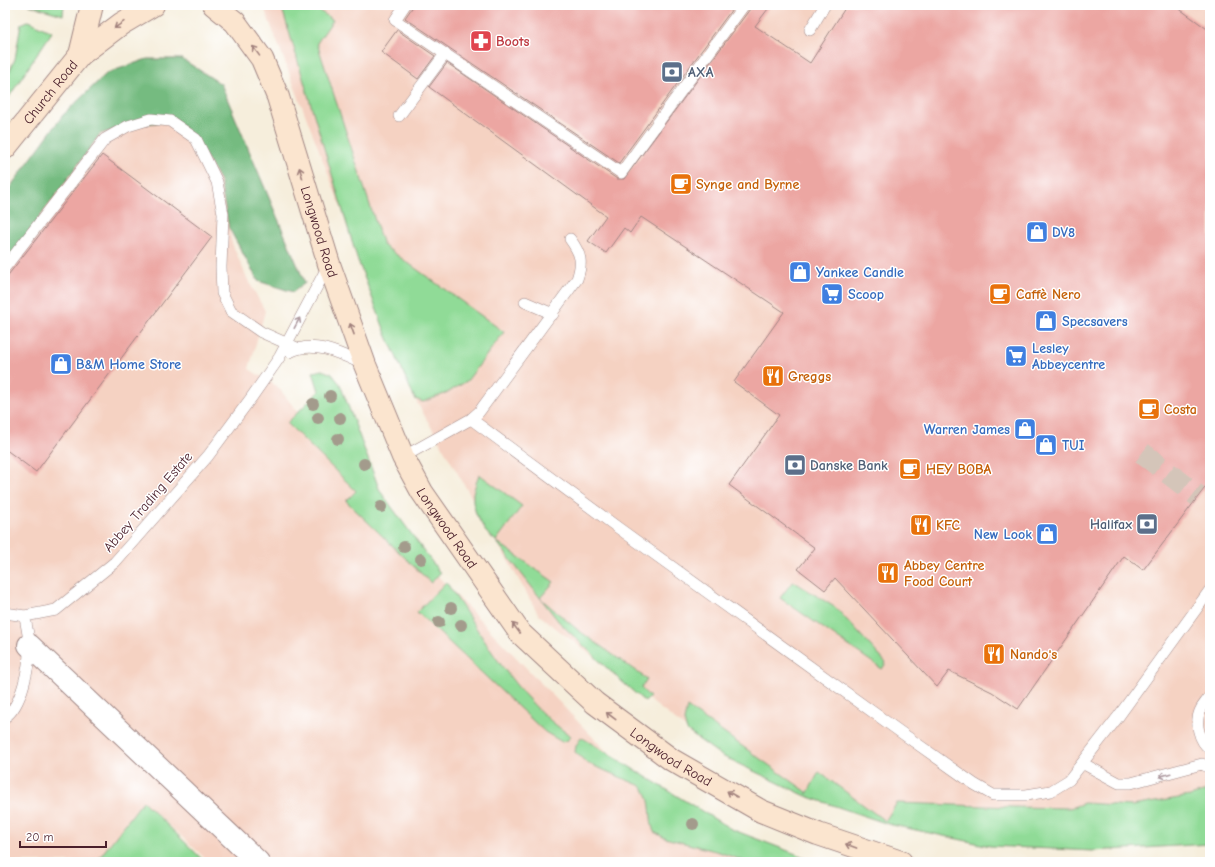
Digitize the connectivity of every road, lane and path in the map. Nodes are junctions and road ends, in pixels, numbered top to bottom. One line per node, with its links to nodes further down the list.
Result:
1 (92, 5): 9 (street, Church Road)
2 (153, 5): 9 (street, Church Road, one-way to 9)
3 (214, 5): 13 (street, Longwood Road, one-way to 3)
4 (405, 5): 8 (lane)
5 (744, 5): 8 (lane)
6 (825, 5): 7 (lane)
7 (810, 30)
8 (444, 54): 10 (lane)
9 (80, 55): 11 (street, Church Road)
10 (398, 116)
11 (5, 148)
12 (570, 239): 16 (lane)
13 (329, 264): 17 (lane, one-way to 13); 18 (street, Longwood Road, one-way to 13)
14 (5, 267): 17 (lane)
15 (525, 302): 16 (lane)
16 (553, 314): 19 (lane)
17 (291, 347): 18 (lane, Abbey Trading Estate); 23 (lane, Abbey Trading Estate)
18 (365, 366): 20 (street, Longwood Road)
19 (471, 419): 20 (lane); 28 (lane)
20 (403, 457): 31 (street, Longwood Road, one-way to 20)
21 (1210, 590): 28 (lane)
22 (5, 613): 23 (lane, Abbey Trading Estate)
23 (25, 616): 24 (lane)
24 (29, 645): 26 (lane); 30 (street)
25 (1210, 696): 27 (lane)
26 (5, 717)
27 (1210, 749)
28 (1082, 763): 29 (lane, one-way to 28)
29 (1210, 768)
30 (258, 862)
31 (901, 862)

